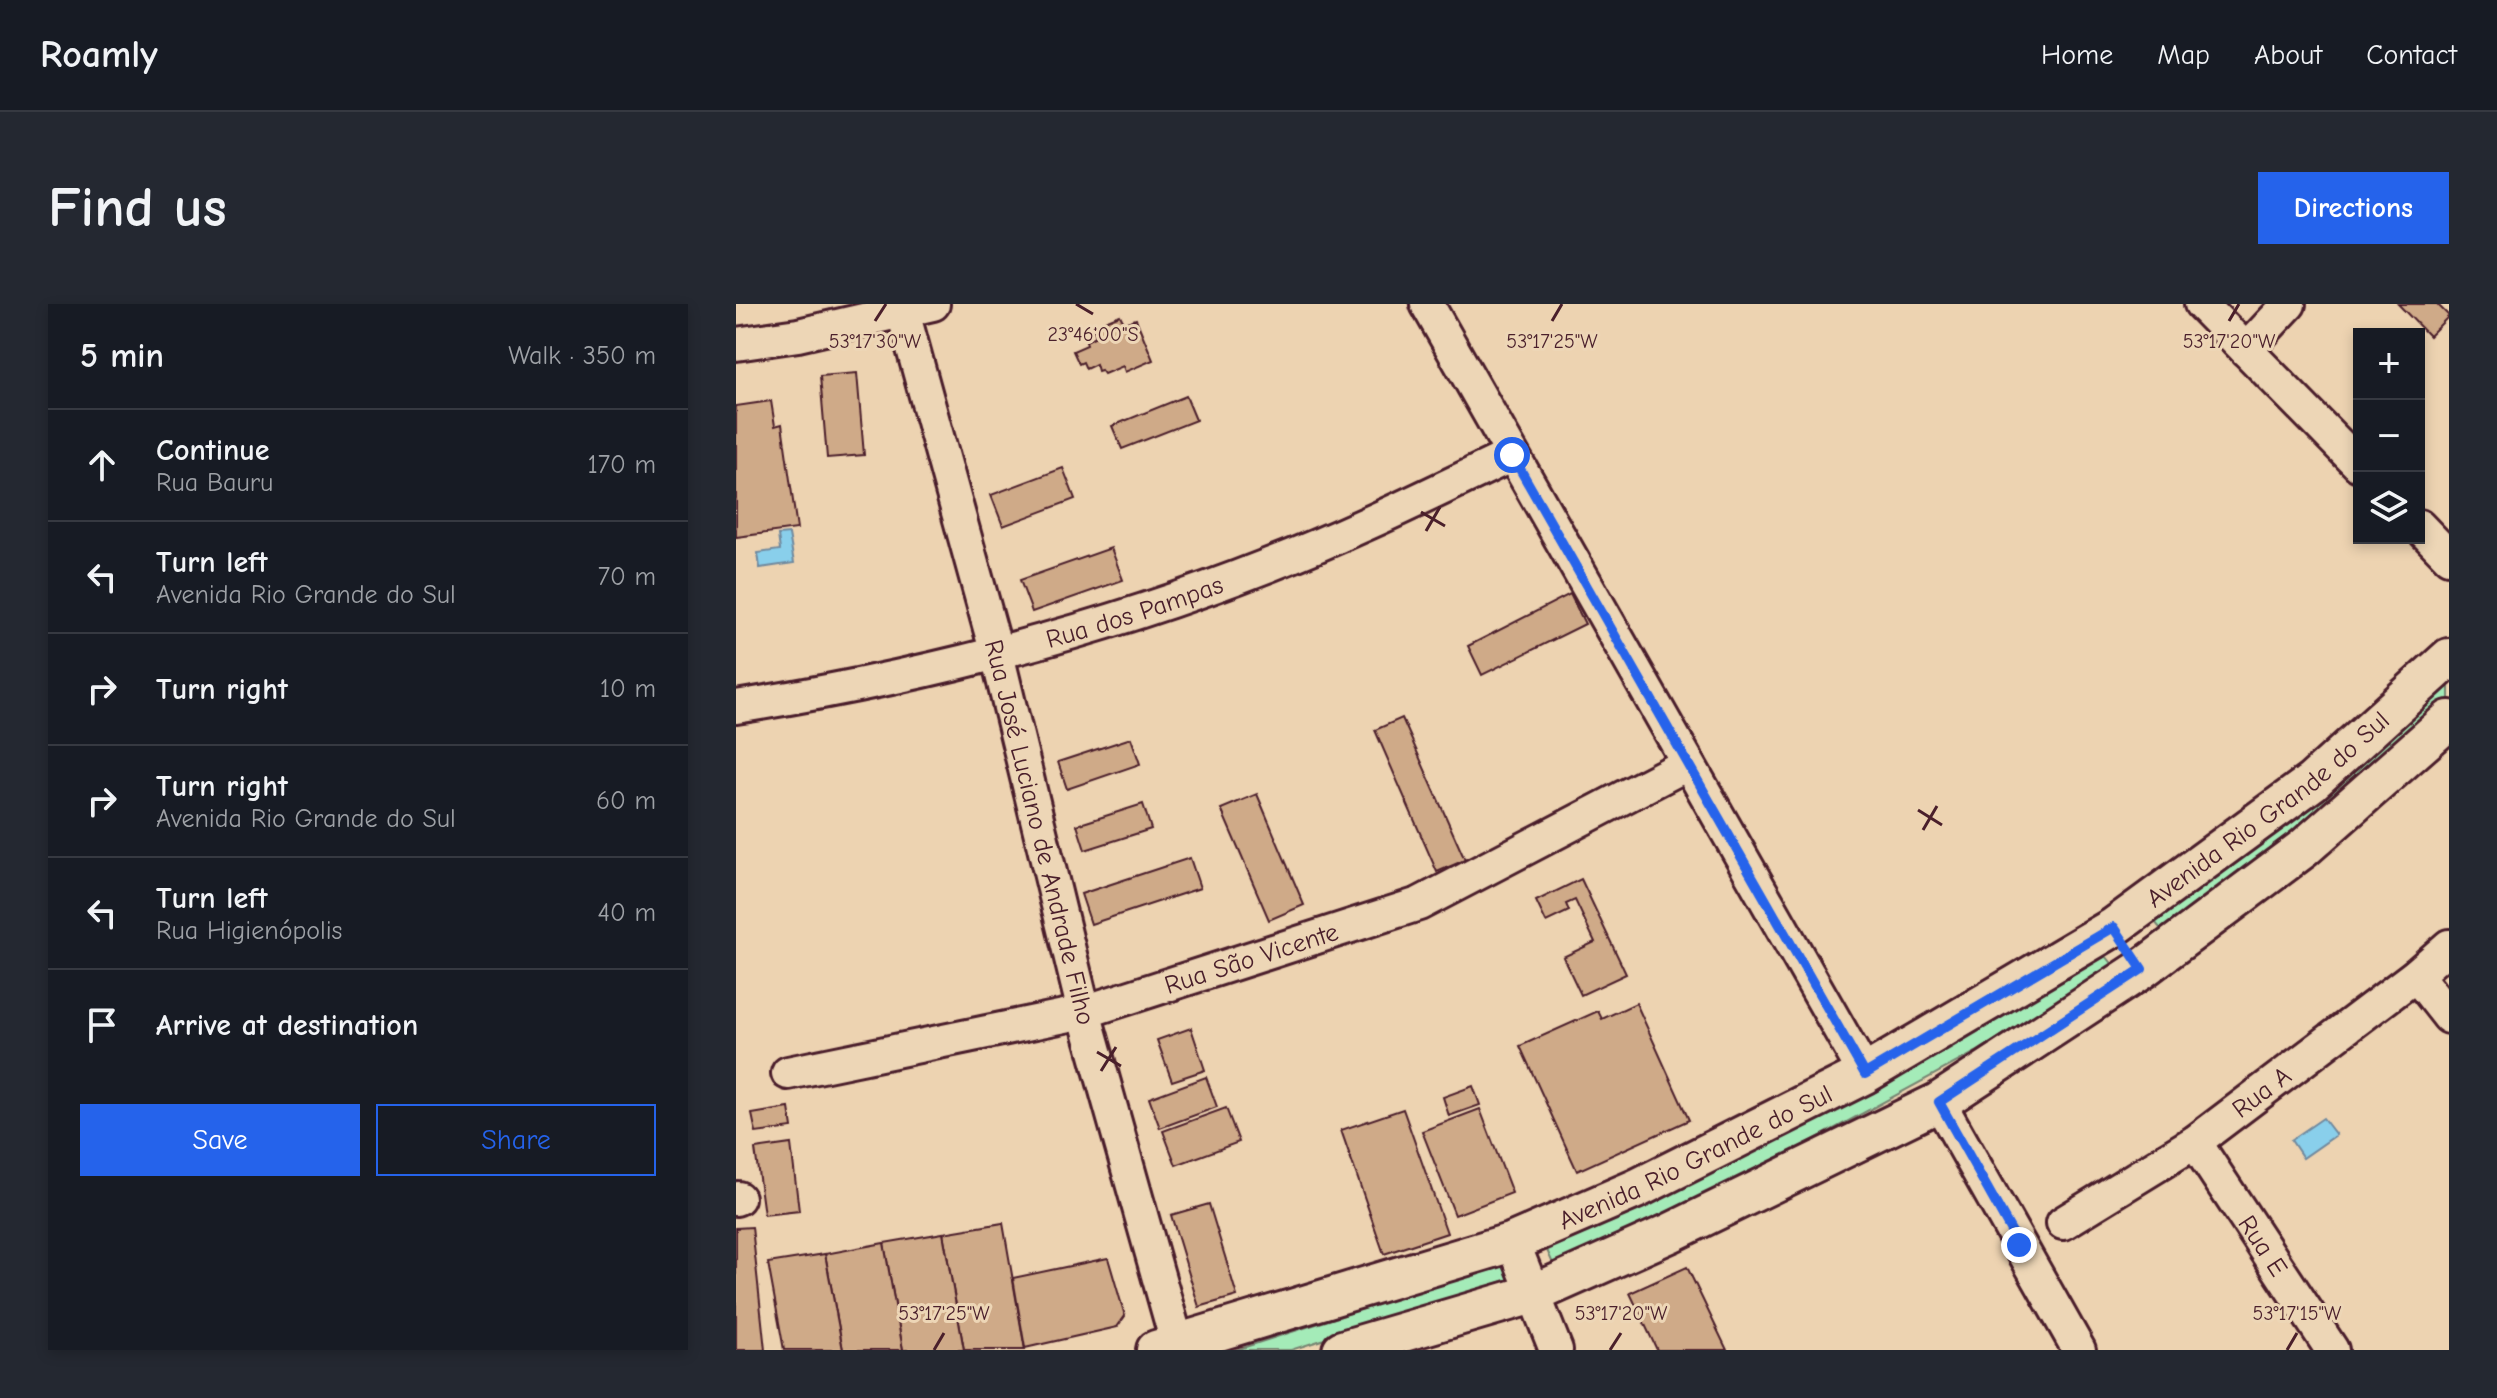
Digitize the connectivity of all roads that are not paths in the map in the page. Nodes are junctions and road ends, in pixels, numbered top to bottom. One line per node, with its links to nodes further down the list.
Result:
1 (1427, 304): 7 (street)
2 (2201, 304): 6 (street)
3 (2289, 304): 6 (street)
4 (918, 308): 5 (street); 11 (street, Rua José Luciano de Andrade Filho)
5 (736, 344)
6 (2246, 350): 8 (street)
7 (1512, 455): 11 (street, Rua dos Pampas); 15 (street)
8 (2353, 459)
9 (2425, 532): 10 (street)
10 (2449, 557)
11 (997, 654): 13 (street, Rua dos Pampas); 20 (street, Rua José Luciano de Andrade Filho)
12 (2449, 658): 16 (street, Avenida Rio Grande do Sul)
13 (736, 707)
14 (2449, 720): 18 (street, Avenida Rio Grande do Sul)
15 (1687, 764): 20 (street, Rua São Vicente); 23 (street)
16 (2114, 927): 18 (street); 23 (street, Avenida Rio Grande do Sul)
17 (2449, 946): 19 (street, Rua A)
18 (2142, 969): 24 (street, Avenida Rio Grande do Sul)
19 (2416, 975): 21 (street); 25 (street, Rua A)
20 (1084, 1012): 22 (street, Rua São Vicente); 29 (street, Rua José Luciano de Andrade Filho)
21 (2449, 1017)
22 (788, 1073)
23 (1865, 1074): 27 (street, Avenida Rio Grande do Sul)
24 (1939, 1102): 28 (street, Avenida Rio Grande do Sul); 32 (street)
25 (2195, 1142): 26 (street, Rua A); 33 (street, Rua E)
26 (2063, 1223)
27 (1513, 1242): 28 (street); 29 (street, Avenida Rio Grande do Sul)
28 (1533, 1294): 30 (street, Avenida Rio Grande do Sul); 31 (street)
29 (1171, 1348)
30 (1342, 1350)
31 (1556, 1350)
32 (2079, 1350)
33 (2332, 1350)

